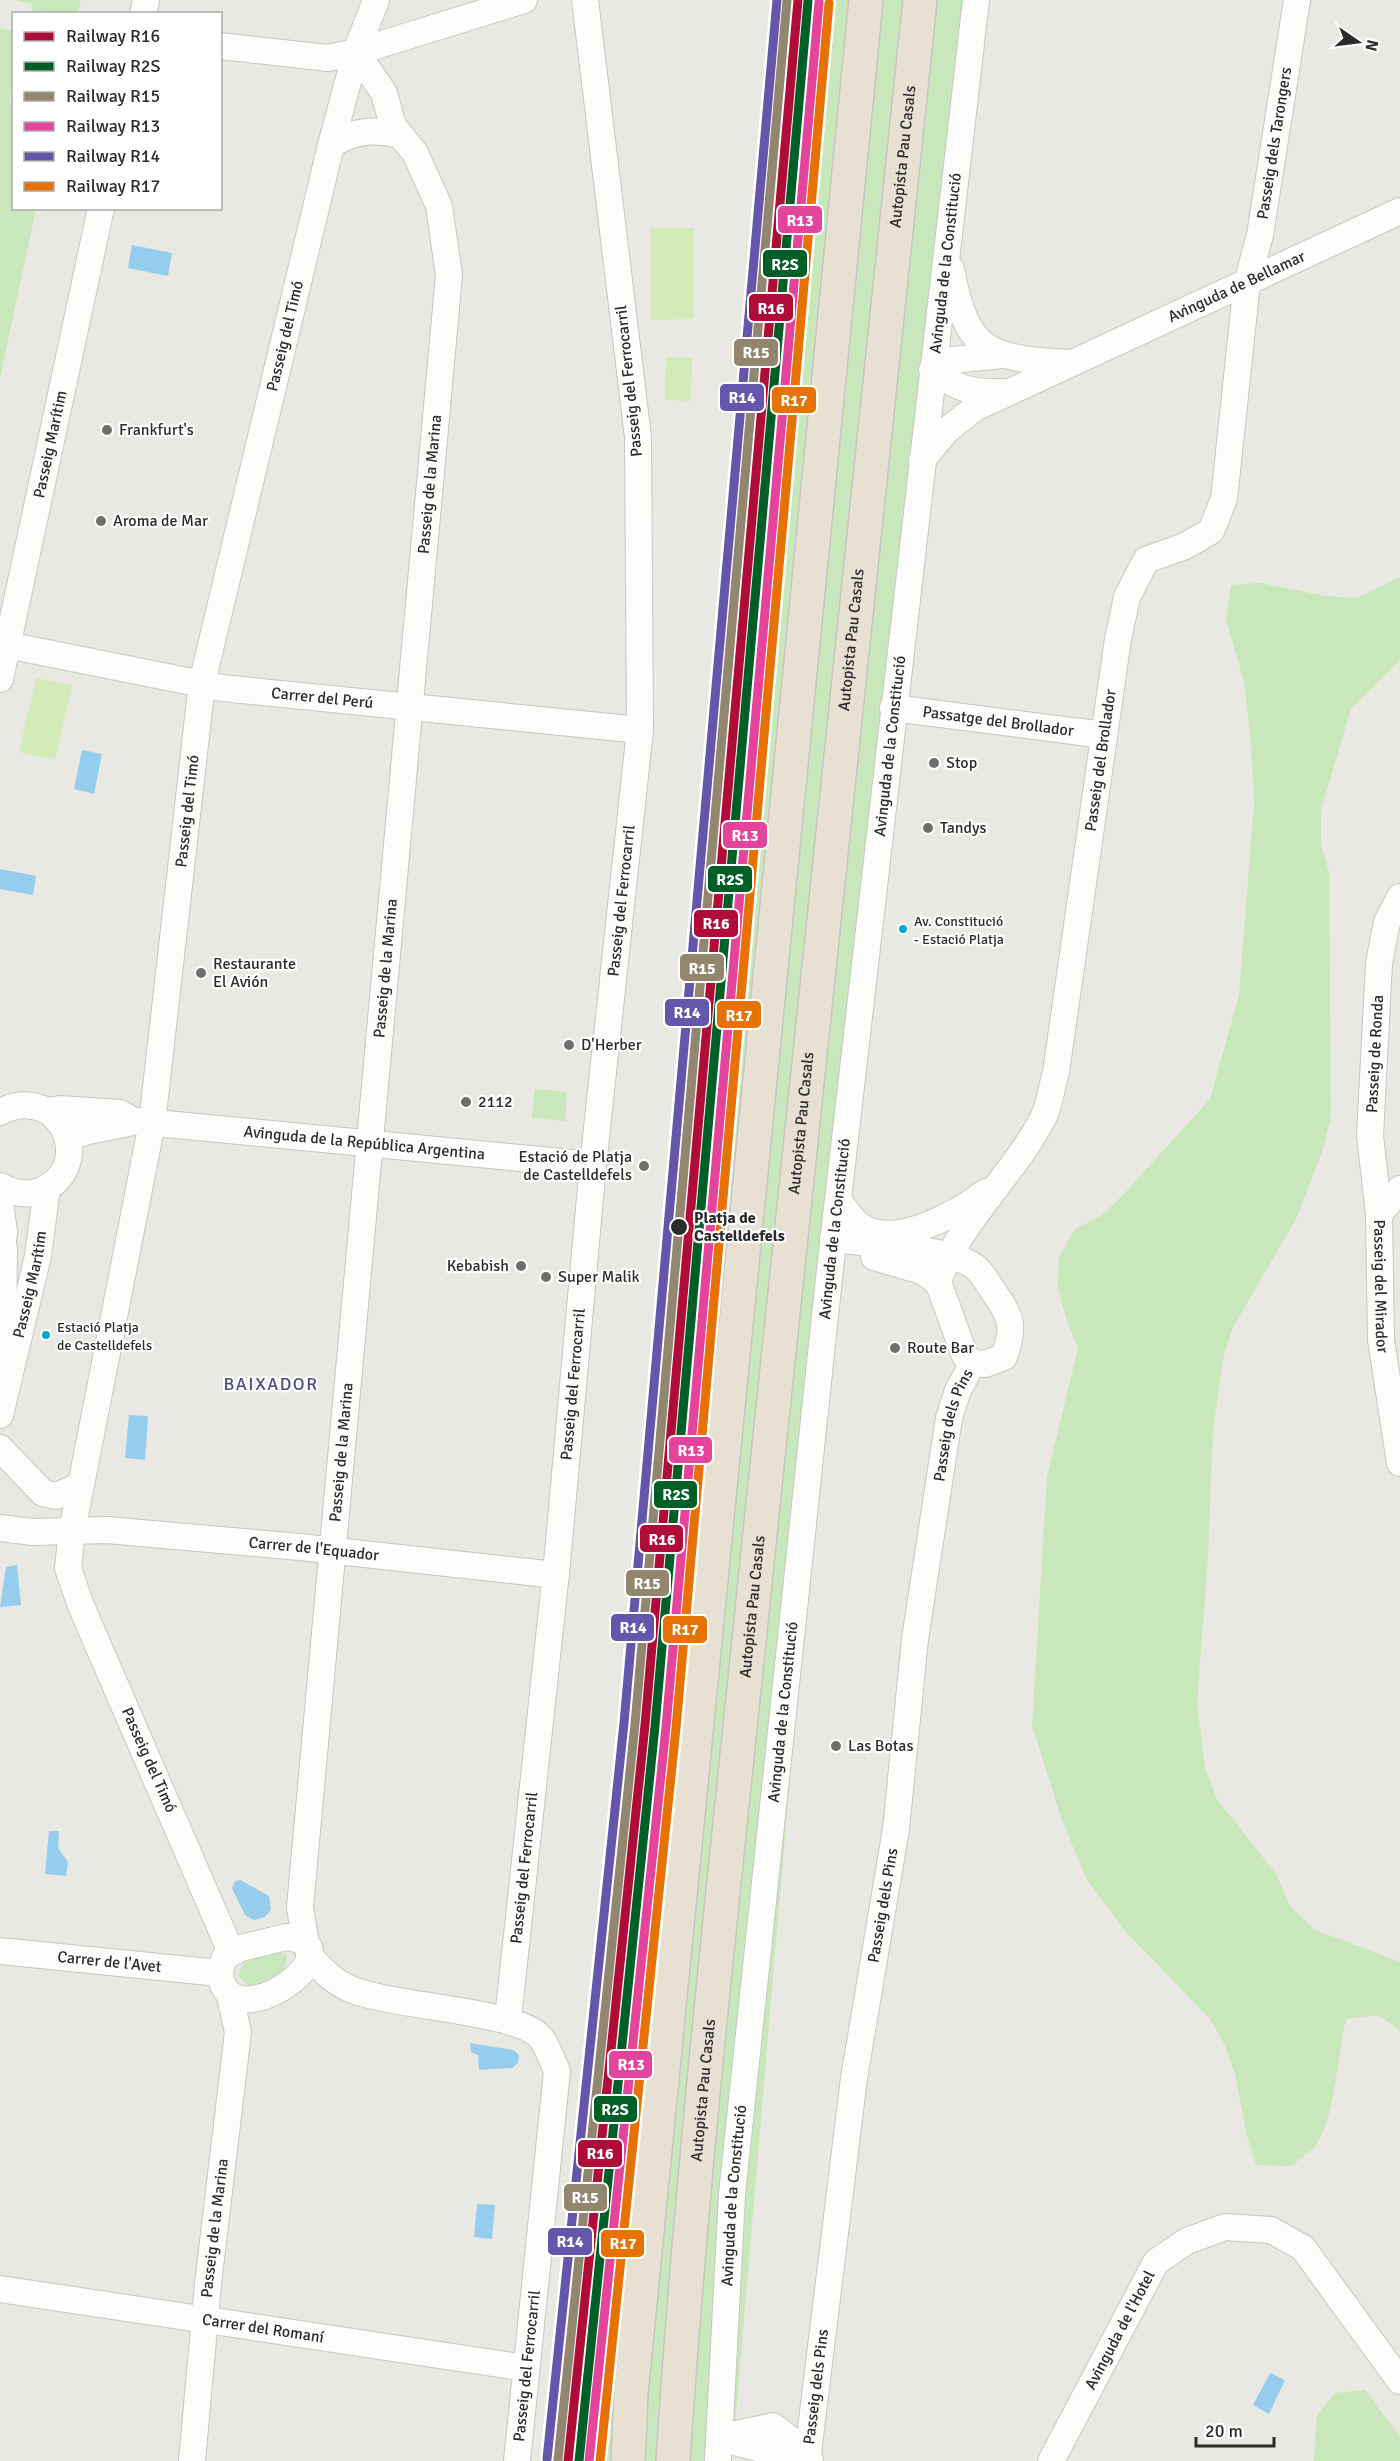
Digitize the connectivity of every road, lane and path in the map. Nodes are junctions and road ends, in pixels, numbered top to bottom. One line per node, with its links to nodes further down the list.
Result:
1 (376, 0): 9 (street, Passeig del Timó)
2 (524, 0): 9 (street)
3 (585, 0): 26 (street, Passeig del Ferrocarril)
4 (866, 0): 74 (highway)
5 (920, 0): 75 (highway, Autopista Pau Casals)
6 (976, 0): 14 (street, Avinguda de la Constitució)
7 (1297, 0): 15 (street, Passeig dels Tarongers)
8 (222, 46): 9 (street)
9 (356, 52): 10 (street, Passeig de la Marina); 11 (street, Passeig del Timó)
10 (400, 135): 11 (street); 24 (street, Passeig de la Marina)
11 (332, 145): 23 (street, Passeig del Timó)
12 (101, 210): 21 (street, Passeig Marítim)
13 (1400, 211): 15 (street, Avinguda de Bellamar)
14 (946, 244): 16 (street); 18 (street, Avinguda de la Constitució)
15 (1248, 283): 17 (street, Avinguda de Bellamar); 27 (street, Passeig del Brollador)
16 (1003, 355): 17 (street); 18 (street)
17 (1072, 363): 19 (street, Avinguda de Bellamar)
18 (932, 370): 19 (street, Avinguda de Bellamar); 20 (street, Avinguda de la Constitució)
19 (1006, 392): 20 (street, Avinguda de Bellamar)
20 (922, 460): 25 (street, Avinguda de la Constitució)
21 (7, 645): 22 (street, Passeig Marítim); 23 (street, Carrer del Perú)
22 (0, 679)
23 (202, 683): 24 (street, Carrer del Perú); 31 (street, Passeig del Timó)
24 (410, 707): 26 (street, Carrer del Perú); 33 (street, Passeig de la Marina)
25 (893, 708): 27 (street, Passatge del Brollador); 39 (street, Avinguda de la Constitució)
26 (640, 730): 34 (street, Passeig del Ferrocarril)
27 (1104, 735): 35 (street, Passeig del Brollador)
28 (1400, 897): 41 (street, Passeig de Ronda)
29 (3, 1107): 30 (street)
30 (48, 1111): 31 (street, Avinguda de la República Argentina); 32 (street)
31 (144, 1122): 32 (street, Avinguda de la República Argentina); 33 (street, Avinguda de la República Argentina); 52 (street, Passeig del Timó)
32 (68, 1139): 37 (street)
33 (370, 1143): 34 (street, Avinguda de la República Argentina); 56 (street, Passeig de la Marina)
34 (593, 1165): 58 (street, Passeig del Ferrocarril)
35 (996, 1185): 39 (street); 43 (street, Passeig del Brollador)
36 (0, 1186): 37 (street)
37 (47, 1188): 49 (street, Passeig Marítim)
38 (1400, 1190): 41 (street, Passeig del Mirador)
39 (838, 1200): 42 (street, Avinguda de la Constitució)
40 (0, 1203): 44 (street, Passeig Marítim)
41 (1379, 1214): 51 (street, Passeig del Mirador)
42 (833, 1239): 43 (street); 45 (street, Avinguda de la Constitució)
43 (950, 1257): 46 (street); 48 (street, Passeig dels Pins)
44 (2, 1258): 47 (street, Passeig Marítim)
45 (830, 1269): 46 (street); 70 (street, Avinguda de la Constitució)
46 (938, 1282): 48 (street, Passeig dels Pins)
47 (0, 1346)
48 (973, 1363): 71 (street, Passeig dels Pins)
49 (0, 1415)
50 (0, 1448): 52 (street)
51 (1400, 1463)
52 (80, 1486): 54 (street, Passeig del Timó)
53 (2, 1526): 55 (street)
54 (72, 1531): 55 (street); 56 (street, Carrer de l'Equador); 57 (street, Passeig del Timó)
55 (33, 1532): 57 (street, Passeig del Timó)
56 (333, 1551): 58 (street, Carrer de l'Equador); 59 (street, Passeig de la Marina)
57 (68, 1568): 61 (street, Passeig del Timó)
58 (556, 1575): 64 (street, Passeig del Ferrocarril)
59 (300, 1946): 61 (street); 63 (street); 64 (street)
60 (0, 1951): 61 (street, Carrer de l'Avet)
61 (225, 1963): 62 (street, Passeig del Timó)
62 (230, 1996): 63 (street); 65 (street, Passeig de la Marina)
63 (258, 1998): 65 (street, Passeig de la Marina)
64 (508, 2019): 68 (street, Passeig del Ferrocarril)
65 (238, 2032): 67 (street, Passeig de la Marina)
66 (0, 2289): 67 (street, Carrer del Romaní)
67 (205, 2319): 68 (street, Carrer del Romaní); 72 (street, Passeig de la Marina)
68 (526, 2368): 73 (street, Passeig del Ferrocarril)
69 (1400, 2381): 76 (street, Avinguda de l'Hotel)
70 (719, 2450): 71 (street, Passeig dels Pins)
71 (809, 2457)
72 (192, 2461)
73 (517, 2461)
74 (628, 2461)
75 (673, 2461)
76 (1051, 2461)

